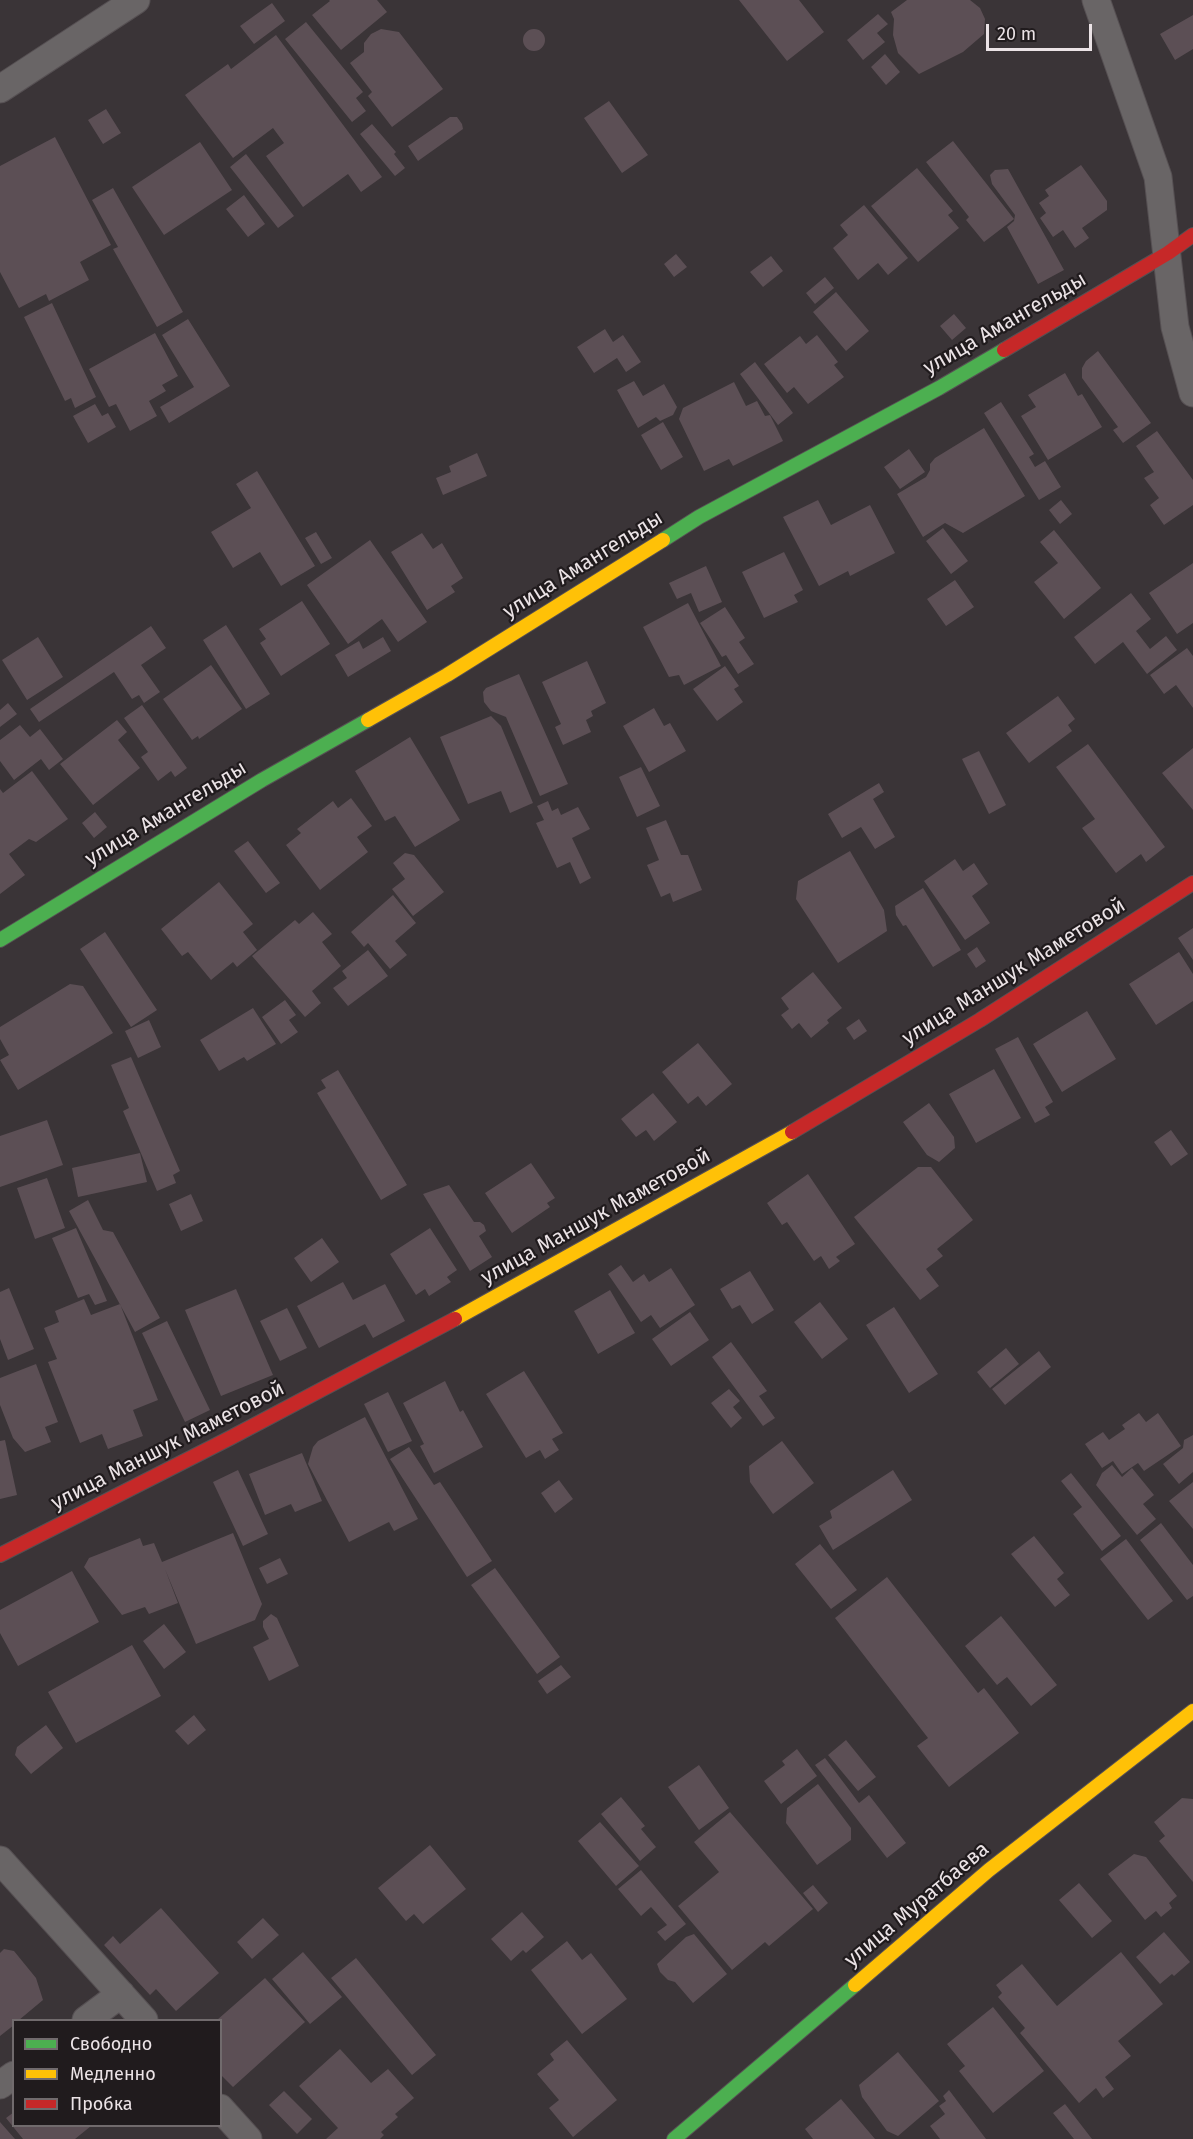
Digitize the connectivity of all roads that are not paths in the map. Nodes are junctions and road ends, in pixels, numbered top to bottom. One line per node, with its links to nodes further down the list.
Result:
1 (136, 0): 3 (street)
2 (1096, 0): 5 (street)
3 (0, 89)
4 (1193, 235): 5 (street, улица Амангельды)
5 (1168, 253): 6 (street); 8 (street, улица Амангельды)
6 (1193, 393)
7 (1193, 883): 9 (street, улица Маншук Маметовой)
8 (0, 939)
9 (0, 1555)
10 (1193, 1710): 17 (street, улица Муратбаева)
11 (0, 1860): 12 (street)
12 (121, 1994): 13 (street); 14 (street)
13 (87, 2019)
14 (143, 2019)
15 (222, 2110): 16 (street)
16 (248, 2139)
17 (674, 2139)

